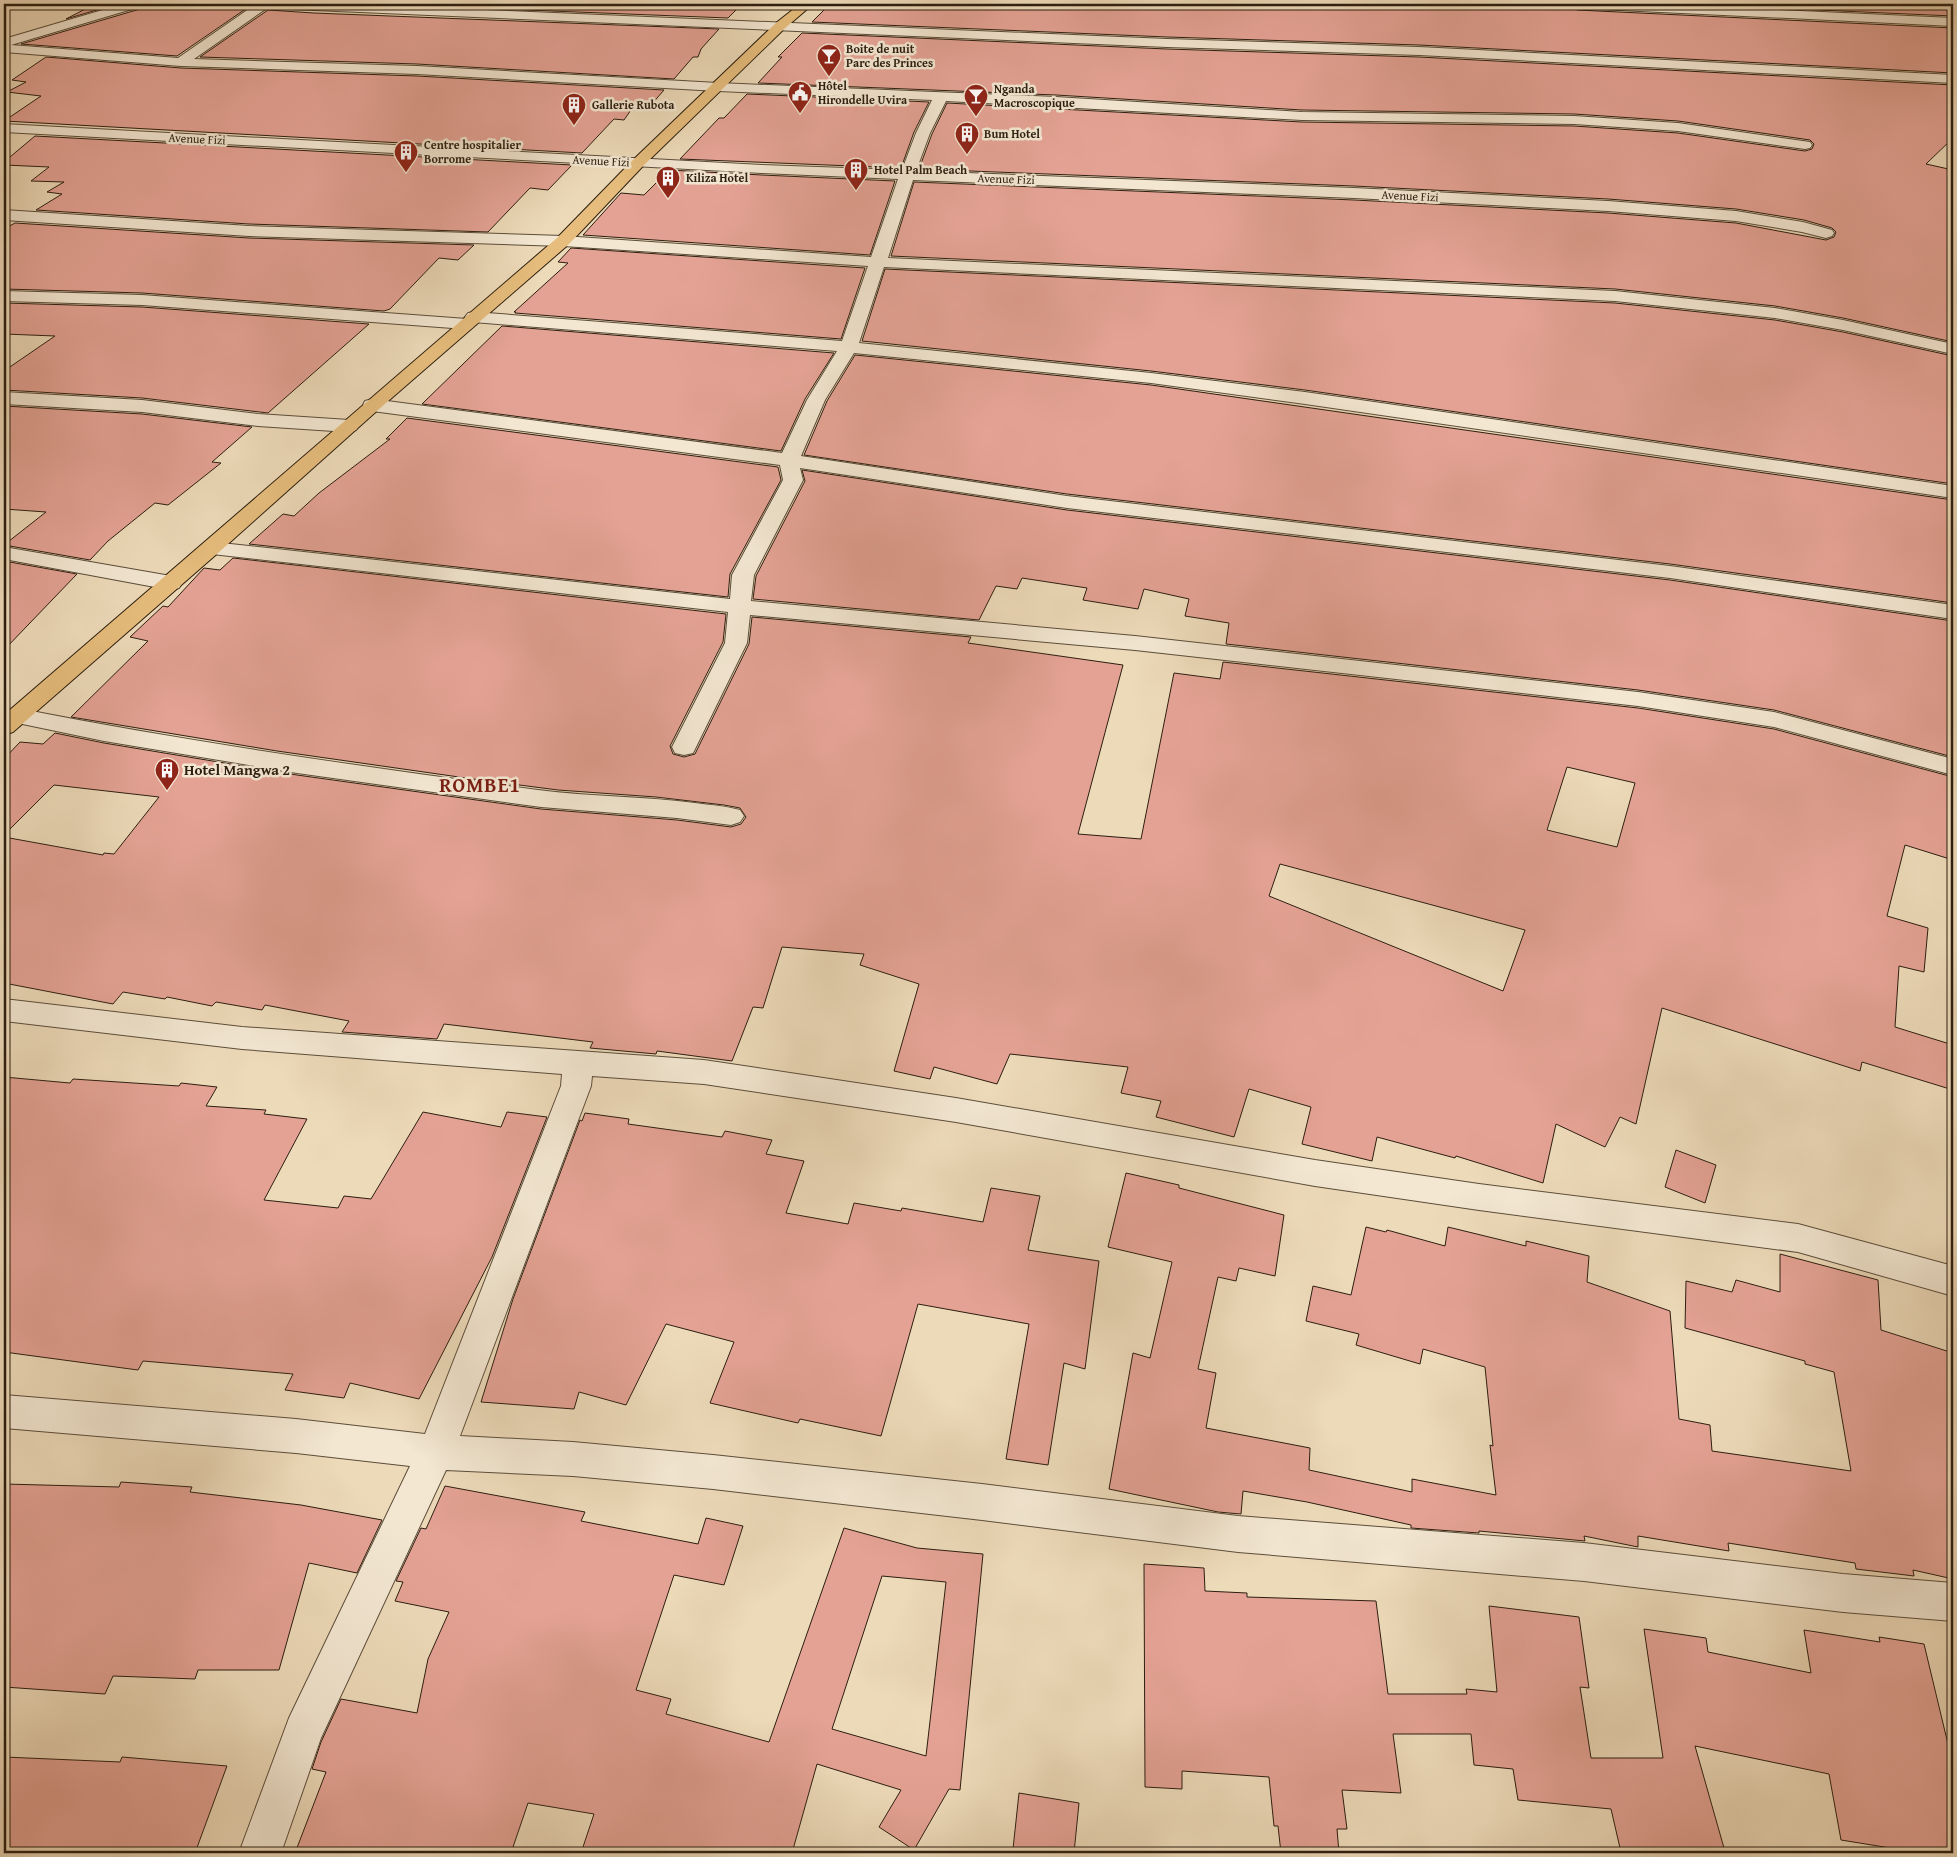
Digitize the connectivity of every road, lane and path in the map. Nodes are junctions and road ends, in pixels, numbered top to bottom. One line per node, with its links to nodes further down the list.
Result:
1 (135, 4): 7 (street)
2 (265, 4): 6 (street); 9 (street)
3 (807, 4): 6 (highway)
4 (1577, 4): 5 (street)
5 (1953, 22)
6 (780, 26): 10 (street); 11 (highway)
7 (4, 43)
8 (4, 48): 9 (street)
9 (181, 62): 11 (street)
10 (1953, 79)
11 (718, 87): 12 (street); 15 (highway)
12 (941, 96): 14 (street); 16 (street)
13 (4, 128): 15 (street, Avenue Fizi)
14 (1805, 145)
15 (638, 163): 16 (street, Avenue Fizi); 19 (highway)
16 (907, 176): 18 (street, Avenue Fizi); 20 (street)
17 (4, 215): 19 (street)
18 (1826, 233)
19 (563, 241): 20 (street); 22 (highway)
20 (878, 262): 23 (street); 24 (street)
21 (4, 296): 22 (street)
22 (470, 321): 23 (street); 26 (highway)
23 (850, 347): 28 (street); 29 (street)
24 (1953, 349)
25 (4, 398): 27 (street)
26 (372, 405): 27 (highway); 28 (street)
27 (349, 426): 30 (highway)
28 (789, 460): 33 (street); 34 (street)
29 (1953, 492)
30 (212, 548): 32 (highway); 33 (street)
31 (4, 554): 32 (street)
32 (171, 583): 35 (highway)
33 (740, 607): 36 (street); 37 (street)
34 (1953, 612)
35 (10, 721): 38 (street)
36 (684, 747)
37 (1953, 767)
38 (730, 816)
39 (4, 1010): 40 (street)
40 (578, 1063): 41 (street); 43 (street)
41 (1953, 1281)
42 (4, 1411): 43 (street)
43 (436, 1452): 44 (street); 45 (street)
44 (1953, 1602)
45 (260, 1853)

